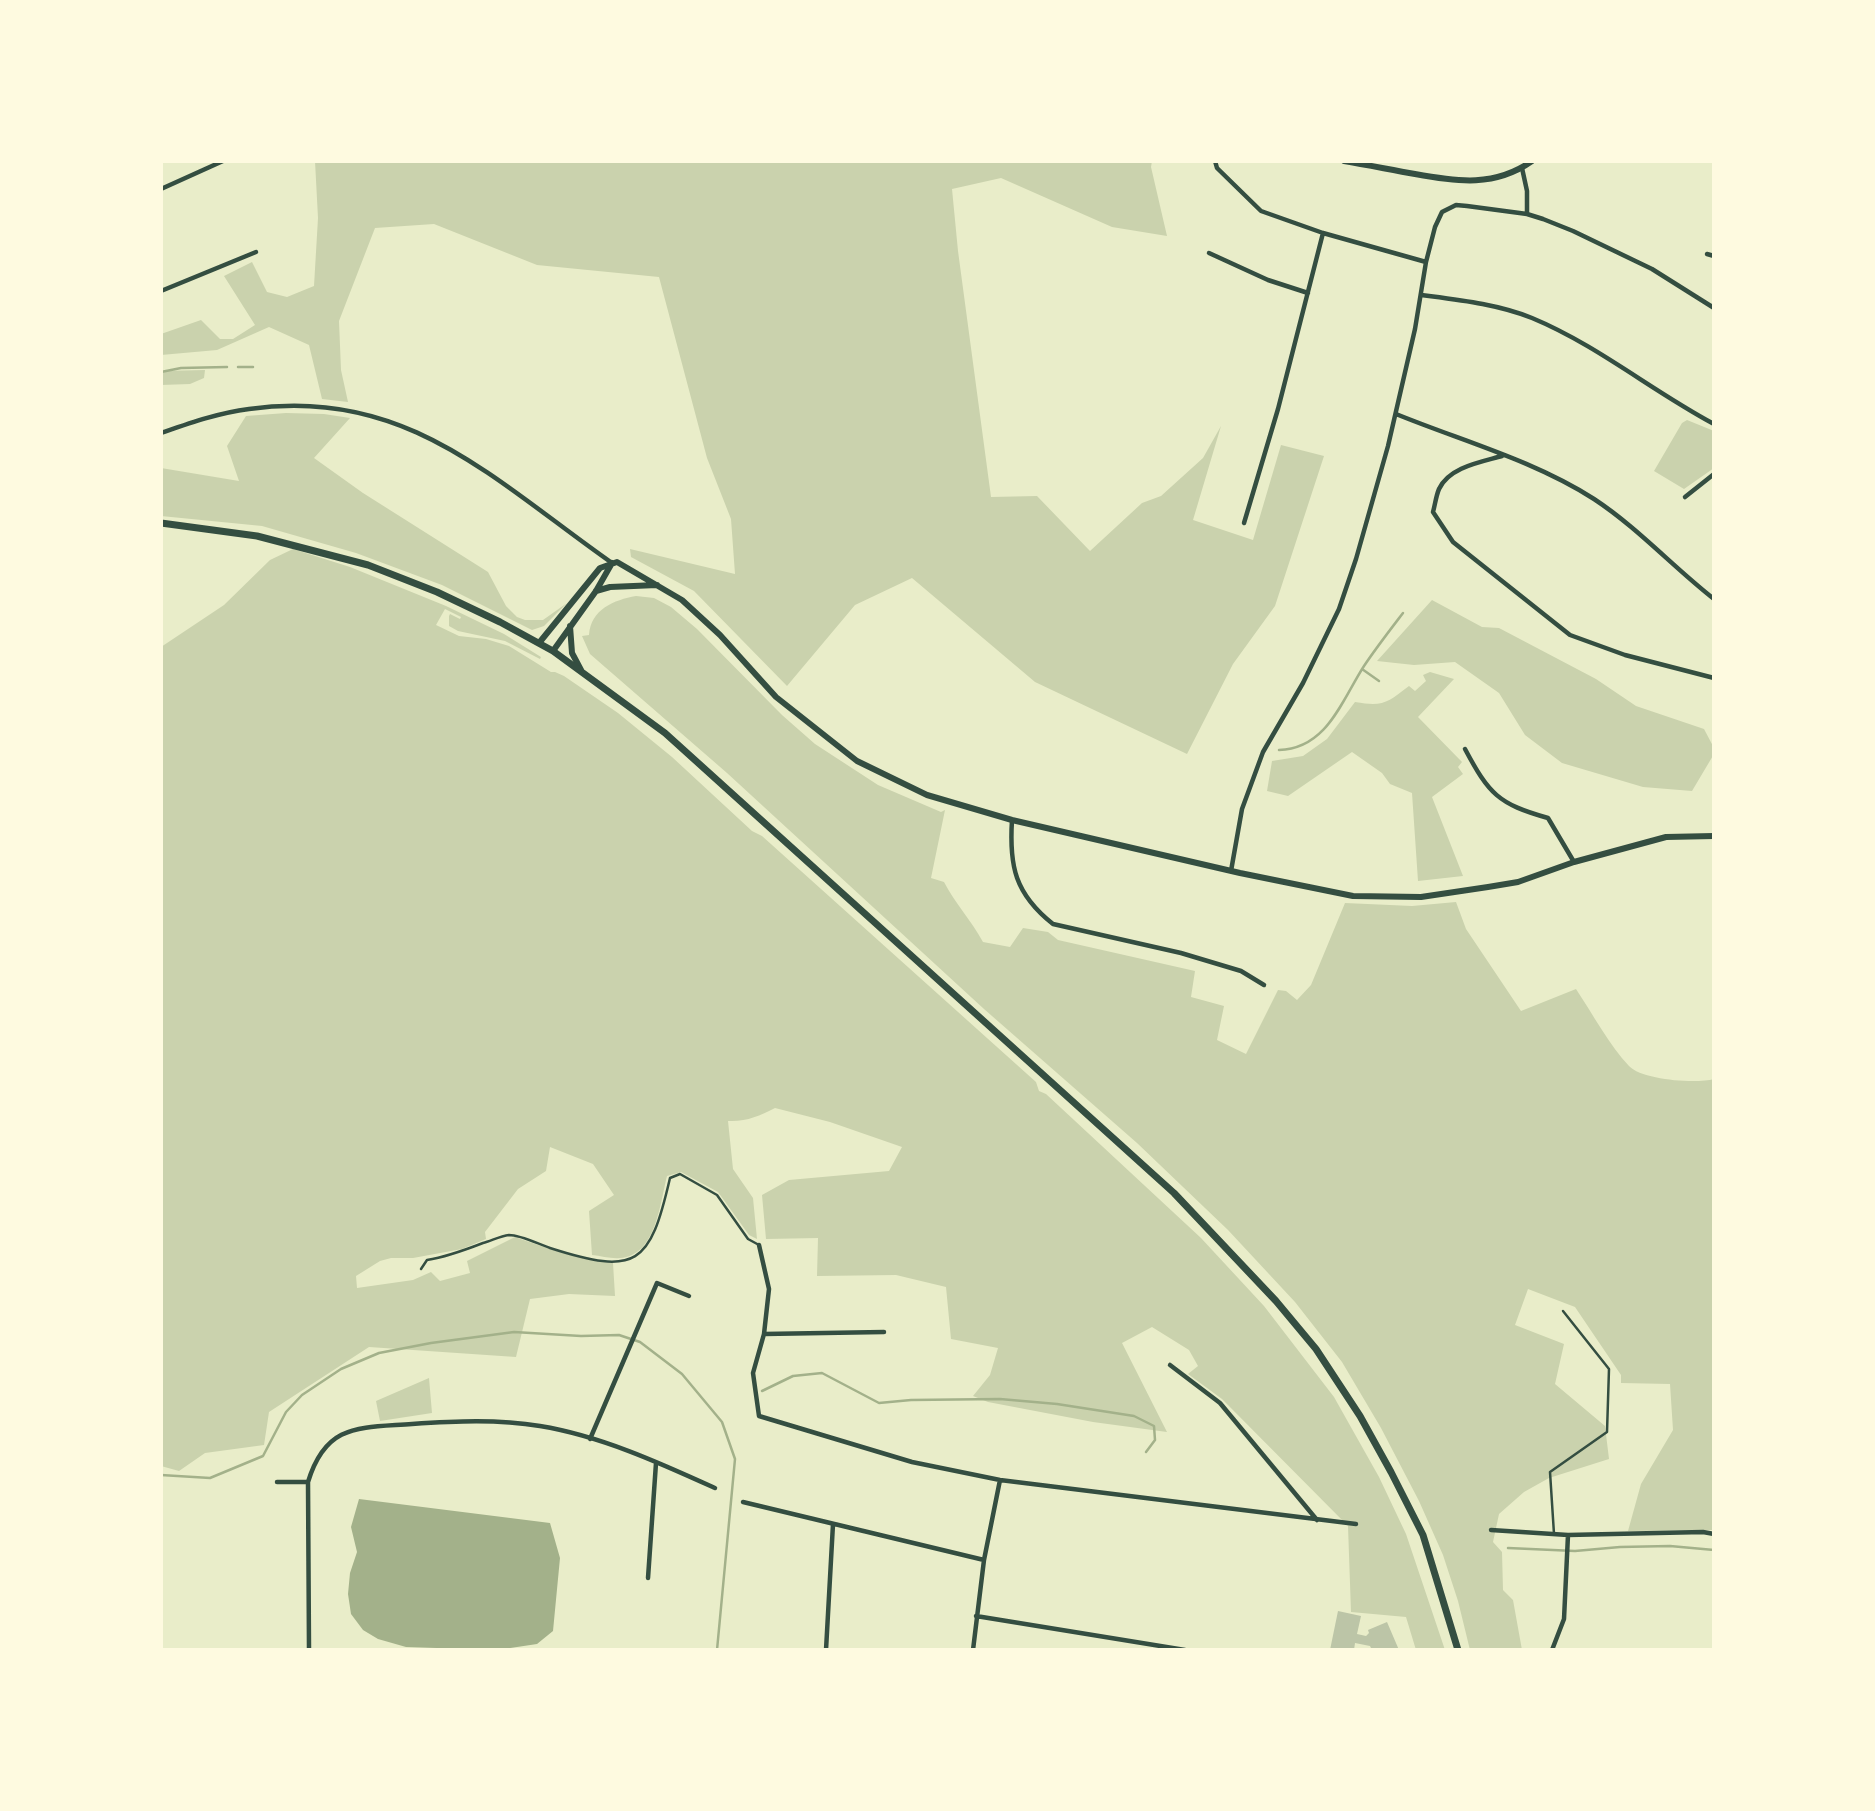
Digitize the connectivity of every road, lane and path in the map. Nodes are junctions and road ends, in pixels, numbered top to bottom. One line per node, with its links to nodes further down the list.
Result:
1 (223, 161): 6 (street)
2 (1215, 161): 8 (street)
3 (1344, 161): 5 (street)
4 (1532, 161): 5 (street)
5 (1522, 168): 7 (street)
6 (161, 189)
7 (1527, 214): 13 (street); 17 (street)
8 (1324, 233): 13 (street); 15 (street)
9 (256, 252): 14 (street)
10 (1209, 253): 15 (street)
11 (1707, 254): 12 (street)
12 (1714, 256)
13 (1426, 262): 16 (street)
14 (161, 291)
15 (1308, 293): 25 (street)
16 (1422, 295): 18 (street); 19 (street)
17 (1714, 308)
18 (1396, 414): 21 (street); 39 (street)
19 (1714, 424)
20 (161, 433): 26 (street)
21 (1502, 456): 29 (street); 34 (street)
22 (1714, 474): 23 (street)
23 (1685, 497)
24 (161, 523): 31 (main road)
25 (1244, 523)
26 (612, 563): 27 (street); 28 (street); 31 (street)
27 (657, 585): 28 (street); 36 (street)
28 (596, 591): 30 (street)
29 (1714, 599)
30 (570, 625): 32 (street); 33 (street)
31 (539, 643): 32 (main road)
32 (552, 651): 33 (main road)
33 (581, 670): 69 (main road)
34 (1714, 678)
35 (1465, 749): 38 (street)
36 (1012, 820): 39 (street); 40 (street)
37 (1714, 836): 38 (street)
38 (1574, 862): 39 (street)
39 (1231, 871)
40 (1264, 985)
41 (759, 1245): 42 (lane); 46 (street)
42 (421, 1269)
43 (689, 1296): 48 (street)
44 (1563, 1311): 59 (lane)
45 (884, 1332): 46 (street)
46 (764, 1334): 50 (street)
47 (1170, 1365): 55 (street)
48 (590, 1439): 49 (street); 52 (street)
49 (656, 1463): 53 (street); 63 (street)
50 (1000, 1480): 55 (street); 62 (street)
51 (277, 1482): 52 (street)
52 (308, 1482): 65 (street)
53 (715, 1488)
54 (743, 1502): 56 (street)
55 (1318, 1520): 57 (street)
56 (834, 1524): 62 (street); 66 (street)
57 (1356, 1524)
58 (1491, 1530): 59 (street)
59 (1554, 1534): 61 (street)
60 (1714, 1534): 61 (street)
61 (1568, 1535): 70 (street)
62 (984, 1560): 64 (street)
63 (648, 1578)
64 (976, 1616): 67 (street); 68 (street)
65 (309, 1650)
66 (826, 1650)
67 (973, 1650)
68 (1185, 1650)
69 (1458, 1650)
70 (1552, 1650)

